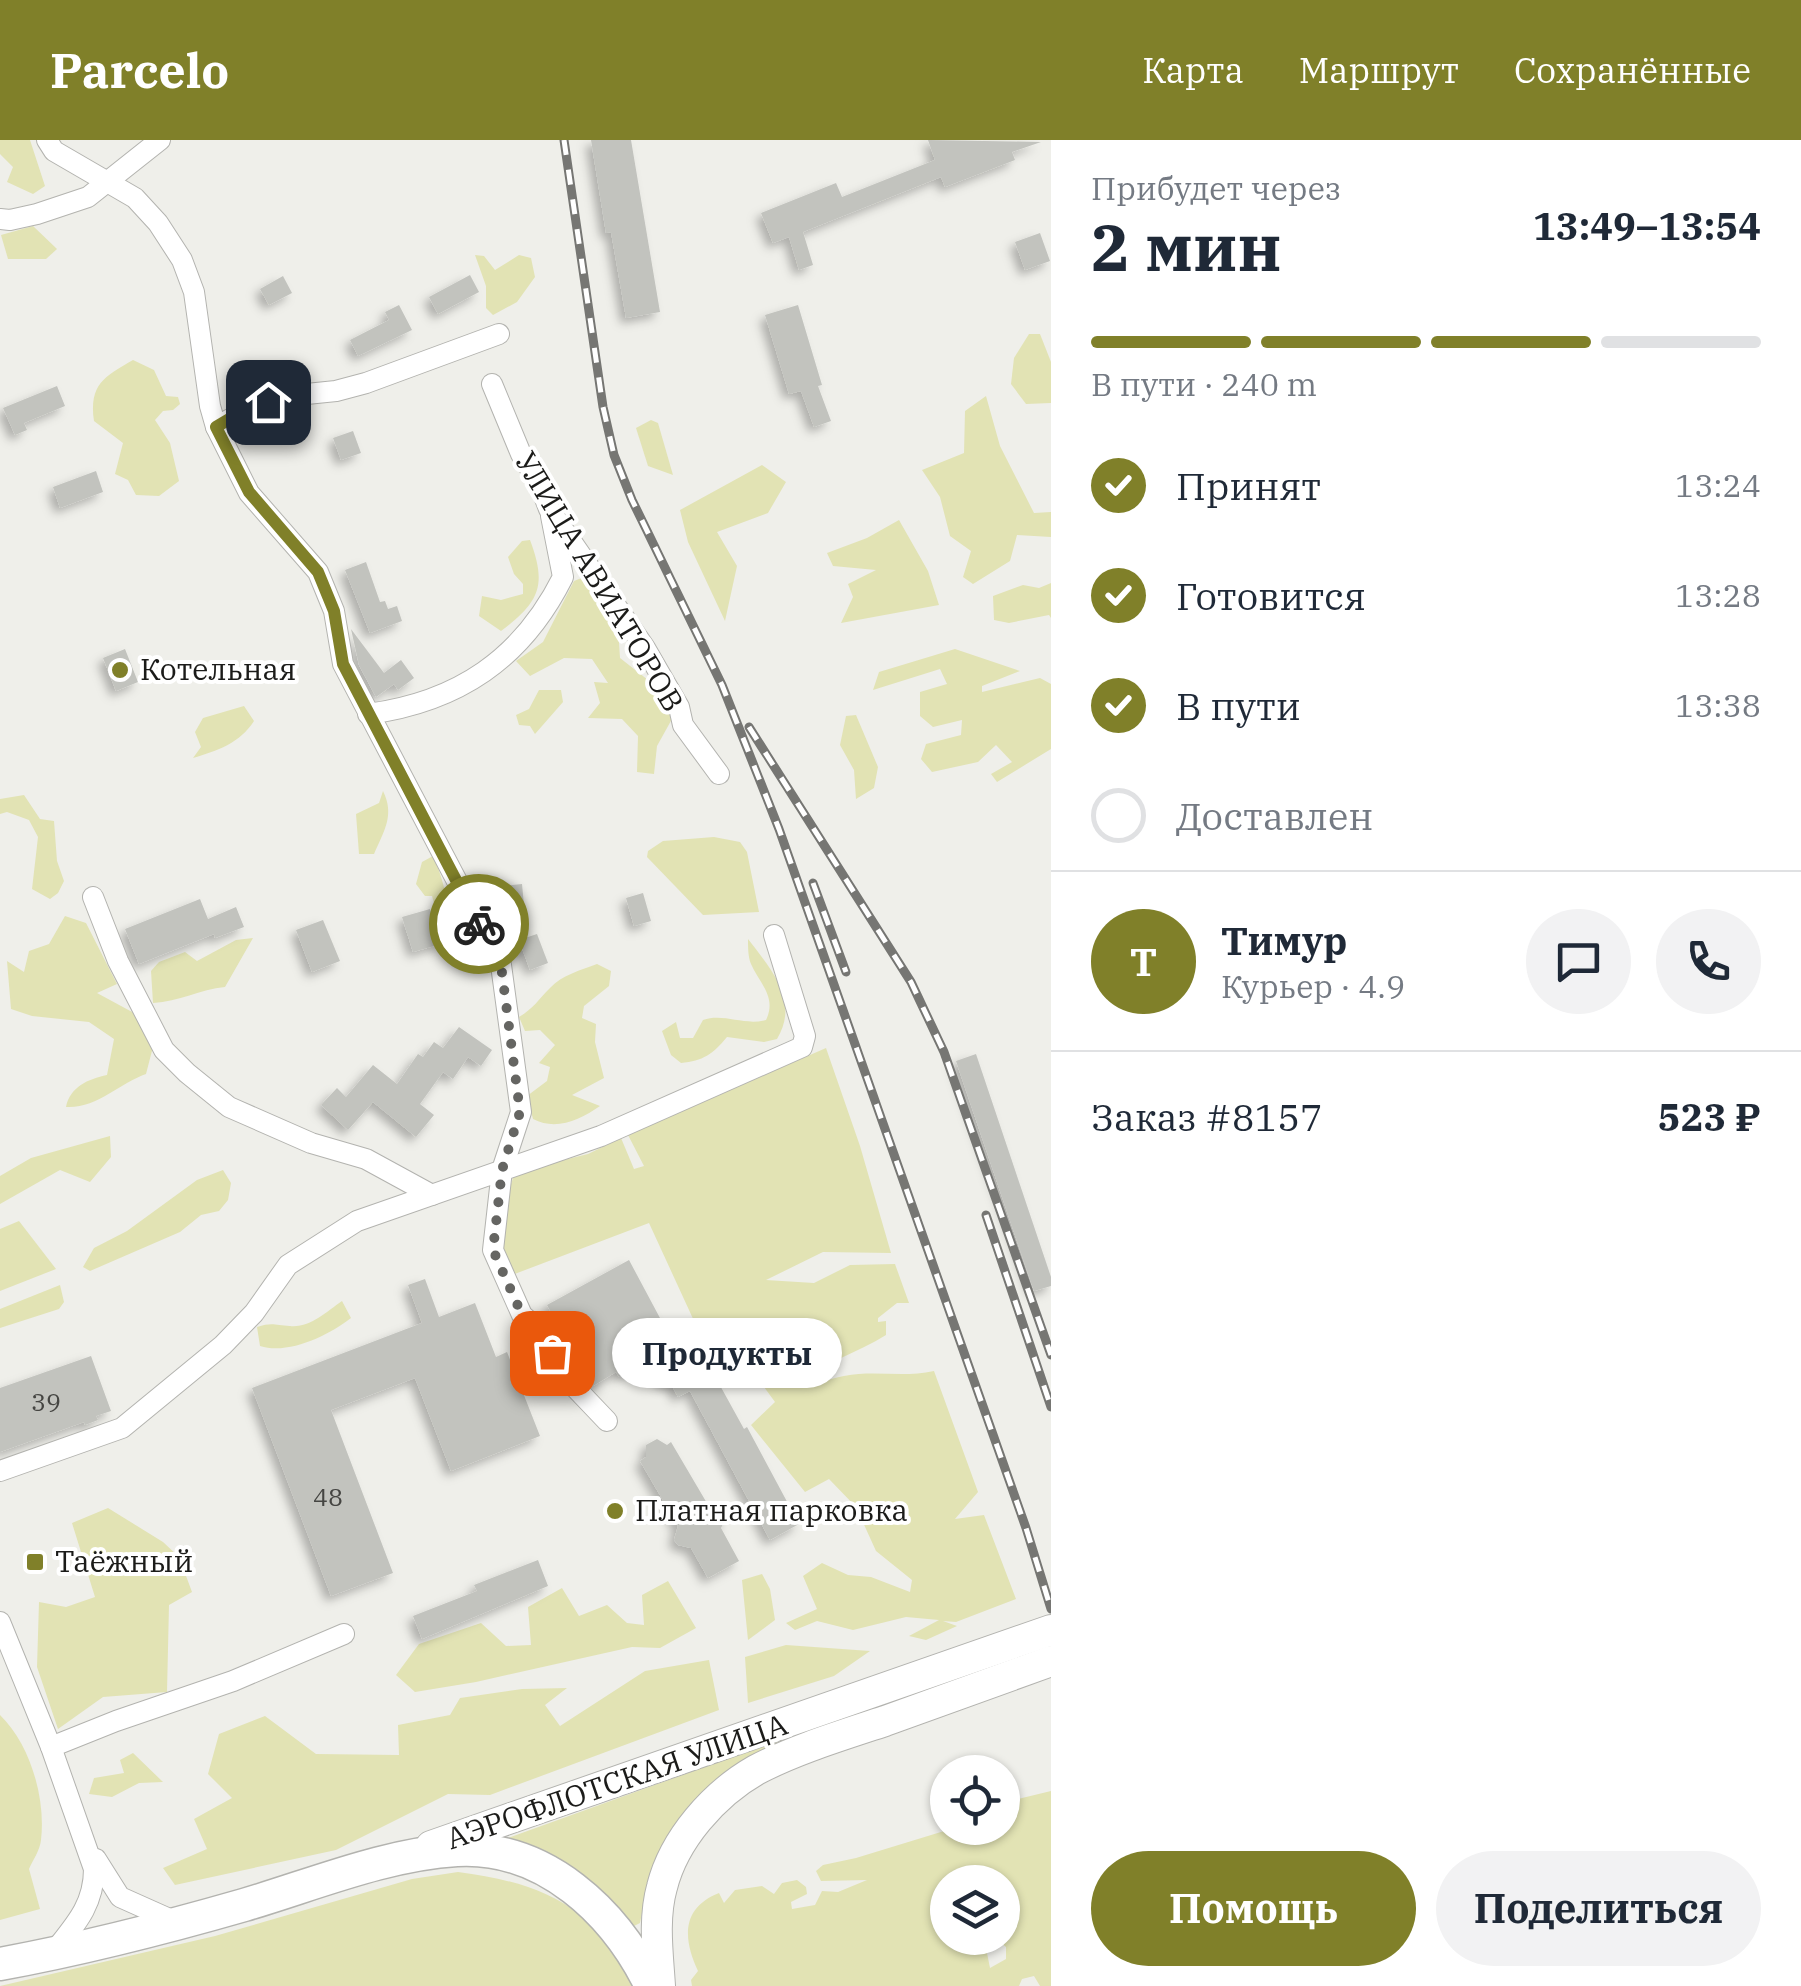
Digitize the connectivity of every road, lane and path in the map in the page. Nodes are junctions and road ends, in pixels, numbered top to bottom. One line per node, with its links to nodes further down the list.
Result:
1 (47, 140): 3 (street)
2 (160, 140): 3 (street)
3 (110, 182): 4 (street); 7 (street)
4 (0, 218)
5 (499, 334): 7 (street)
6 (492, 384): 8 (street, УЛИЦА АВИАТОРОВ)
7 (216, 427): 9 (street)
8 (549, 509): 9 (street); 10 (street, УЛИЦА АВИАТОРОВ)
9 (368, 714): 13 (street)
10 (719, 774)
11 (93, 897): 14 (street)
12 (774, 935): 13 (street)
13 (502, 1170): 14 (street); 15 (street)
14 (432, 1194): 16 (street)
15 (607, 1421)
16 (0, 1471)
17 (0, 1622): 21 (street)
18 (1051, 1630): 23 (main road, АЭРОФЛОТСКАЯ УЛИЦА)
19 (344, 1634): 21 (street)
20 (1051, 1661): 28 (main road, АЭРОФЛОТСКАЯ УЛИЦА)
21 (51, 1747): 22 (street)
22 (86, 1840): 24 (street); 25 (street)
23 (363, 1870): 24 (main road, АЭРОФЛОТСКАЯ УЛИЦА); 27 (main road)
24 (179, 1923): 25 (main road, АЭРОФЛОТСКАЯ УЛИЦА)
25 (52, 1954): 26 (main road, АЭРОФЛОТСКАЯ УЛИЦА)
26 (0, 1964)
27 (651, 1986)
28 (660, 1986)

